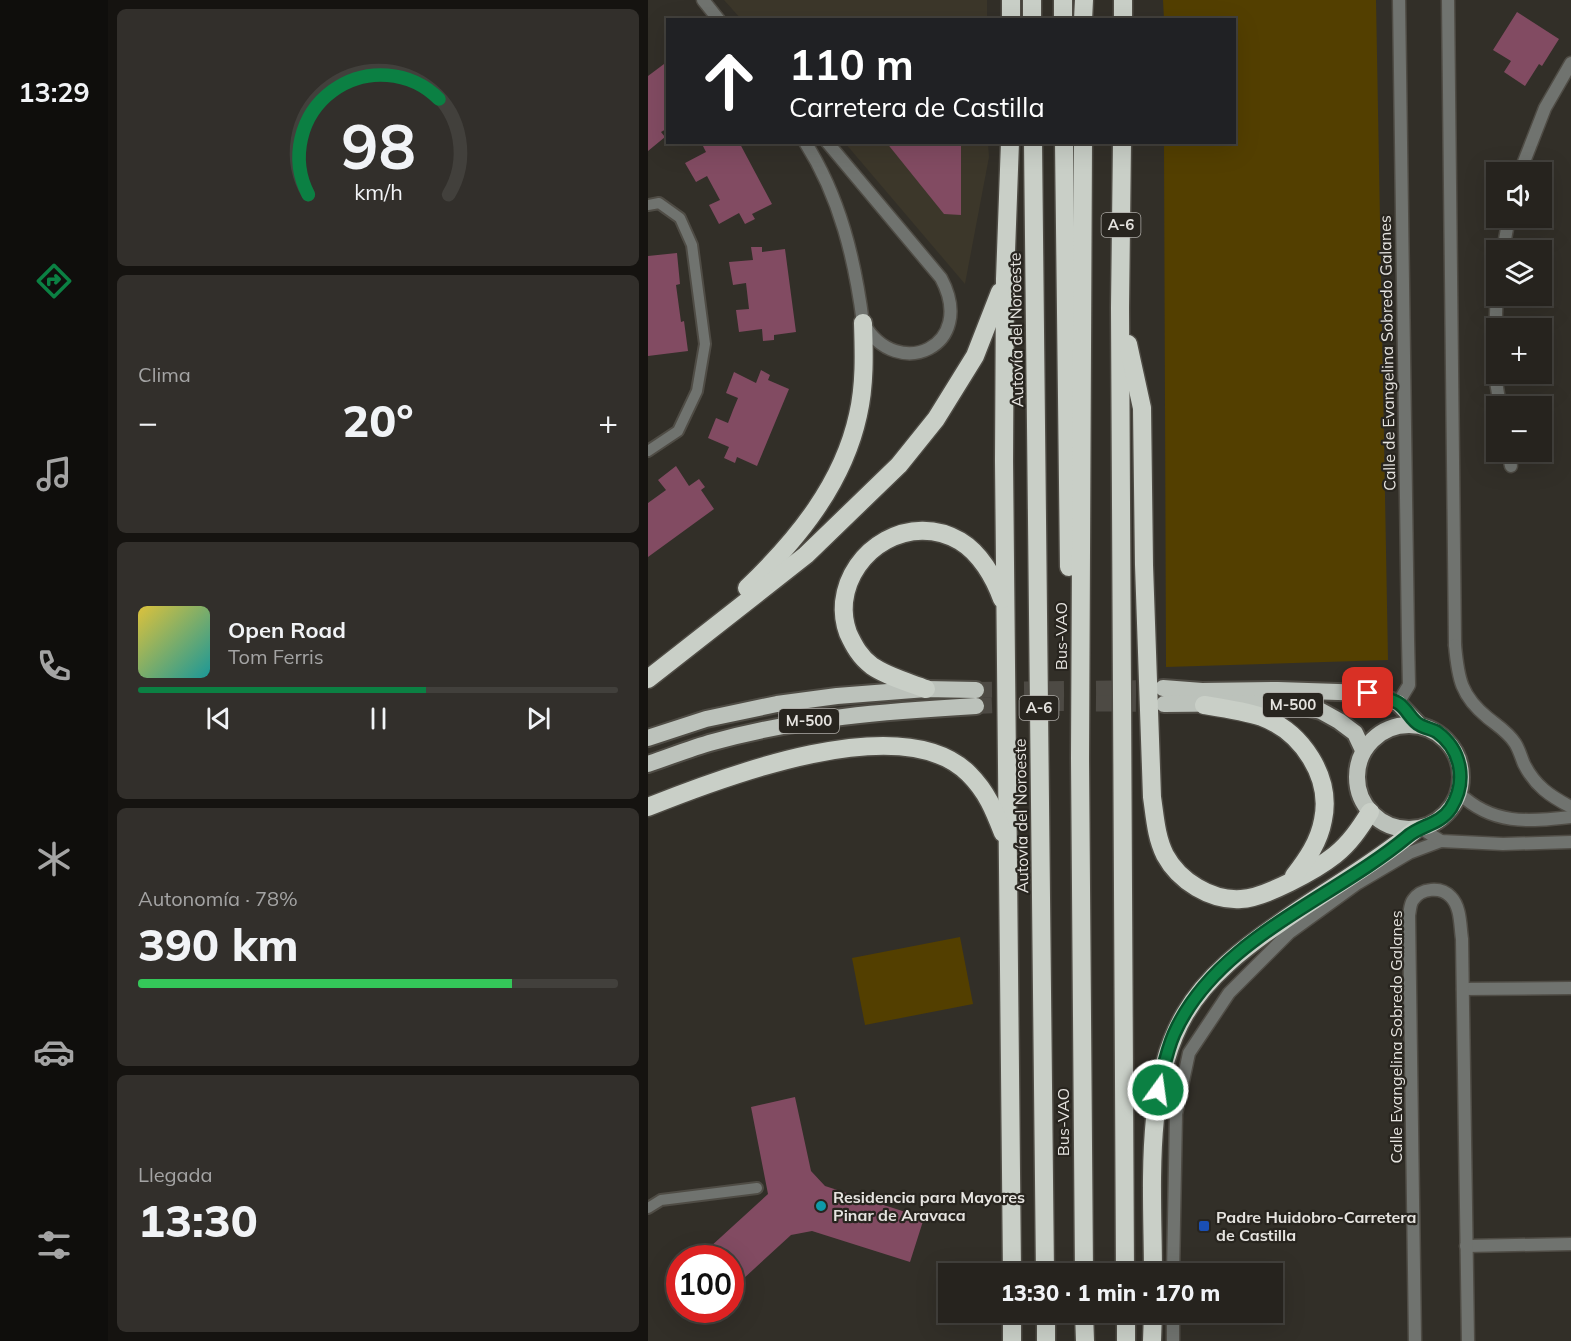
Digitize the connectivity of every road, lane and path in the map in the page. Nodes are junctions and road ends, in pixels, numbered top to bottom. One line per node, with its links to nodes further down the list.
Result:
1 (703, 0): 9 (street)
2 (1011, 0): 10 (highway)
3 (1032, 0): 11 (highway)
4 (1063, 0): 12 (highway)
5 (1083, 0): 13 (highway)
6 (1123, 0): 14 (highway)
7 (1399, 0): 37 (street, Calle de Evangelina Sobredo Galanes)
8 (1448, 0): 46 (street)
9 (717, 18)
10 (1011, 18)
11 (1032, 18)
12 (1063, 18)
13 (1083, 18)
14 (1123, 18)
15 (1571, 63): 23 (street)
16 (806, 144): 28 (street)
17 (829, 144): 28 (street)
18 (1010, 144): 25 (highway)
19 (1033, 144): 62 (highway, Autovía del Noroeste / A-6)
20 (1064, 144): 42 (highway)
21 (1083, 144): 42 (highway, Bus-VAO)
22 (1122, 144): 27 (highway, A-6)
23 (1525, 162)
24 (648, 205): 30 (lane)
25 (1005, 279): 33 (highway); 34 (highway)
26 (1496, 306): 29 (street)
27 (1120, 308): 54 (highway); 64 (highway, A-6)
28 (864, 323): 34 (highway)
29 (1498, 396)
30 (648, 451)
31 (1510, 462): 32 (street)
32 (1511, 466)
33 (1005, 609): 36 (highway); 52 (highway)
34 (675, 658): 35 (highway)
35 (648, 678)
36 (926, 688): 40 (highway, M-500); 43 (highway, M-500)
37 (1398, 703): 38 (highway, M-500); 39 (highway, M-500)
38 (1204, 705): 41 (highway, M-500); 54 (highway)
39 (1419, 725): 41 (highway); 44 (highway, M-500)
40 (648, 738)
41 (1363, 750): 47 (highway)
42 (1080, 758): 63 (highway, Bus-VAO)
43 (648, 764)
44 (1459, 793): 48 (street); 49 (highway)
45 (648, 807): 52 (highway)
46 (1571, 807)
47 (1370, 813): 49 (highway); 54 (highway)
48 (1571, 817)
49 (1419, 829): 50 (street); 53 (street); 65 (highway)
50 (1441, 841): 51 (street); 53 (street)
51 (1571, 842)
52 (1007, 843): 61 (highway)
53 (1409, 853): 66 (street)
54 (1290, 882)
55 (1571, 988): 56 (street)
56 (1463, 989): 60 (street, Calle Evangelina Sobredo Galanes); 79 (street, Calle Evangelina Sobredo Galanes)
57 (758, 1188): 58 (lane)
58 (648, 1208)
59 (1571, 1244): 60 (street)
60 (1466, 1246): 80 (street, Calle Evangelina Sobredo Galanes)
61 (1012, 1263)
62 (1045, 1263)
63 (1084, 1263)
64 (1125, 1263)
65 (1153, 1263)
66 (1173, 1263)
67 (1012, 1323): 73 (highway)
68 (1046, 1323): 74 (highway)
69 (1084, 1323): 75 (highway)
70 (1126, 1323): 76 (highway)
71 (1153, 1323): 77 (highway)
72 (1173, 1323): 78 (street)
73 (1012, 1341)
74 (1046, 1341)
75 (1085, 1341)
76 (1126, 1341)
77 (1152, 1341)
78 (1173, 1341)
79 (1415, 1341)
80 (1468, 1341)

